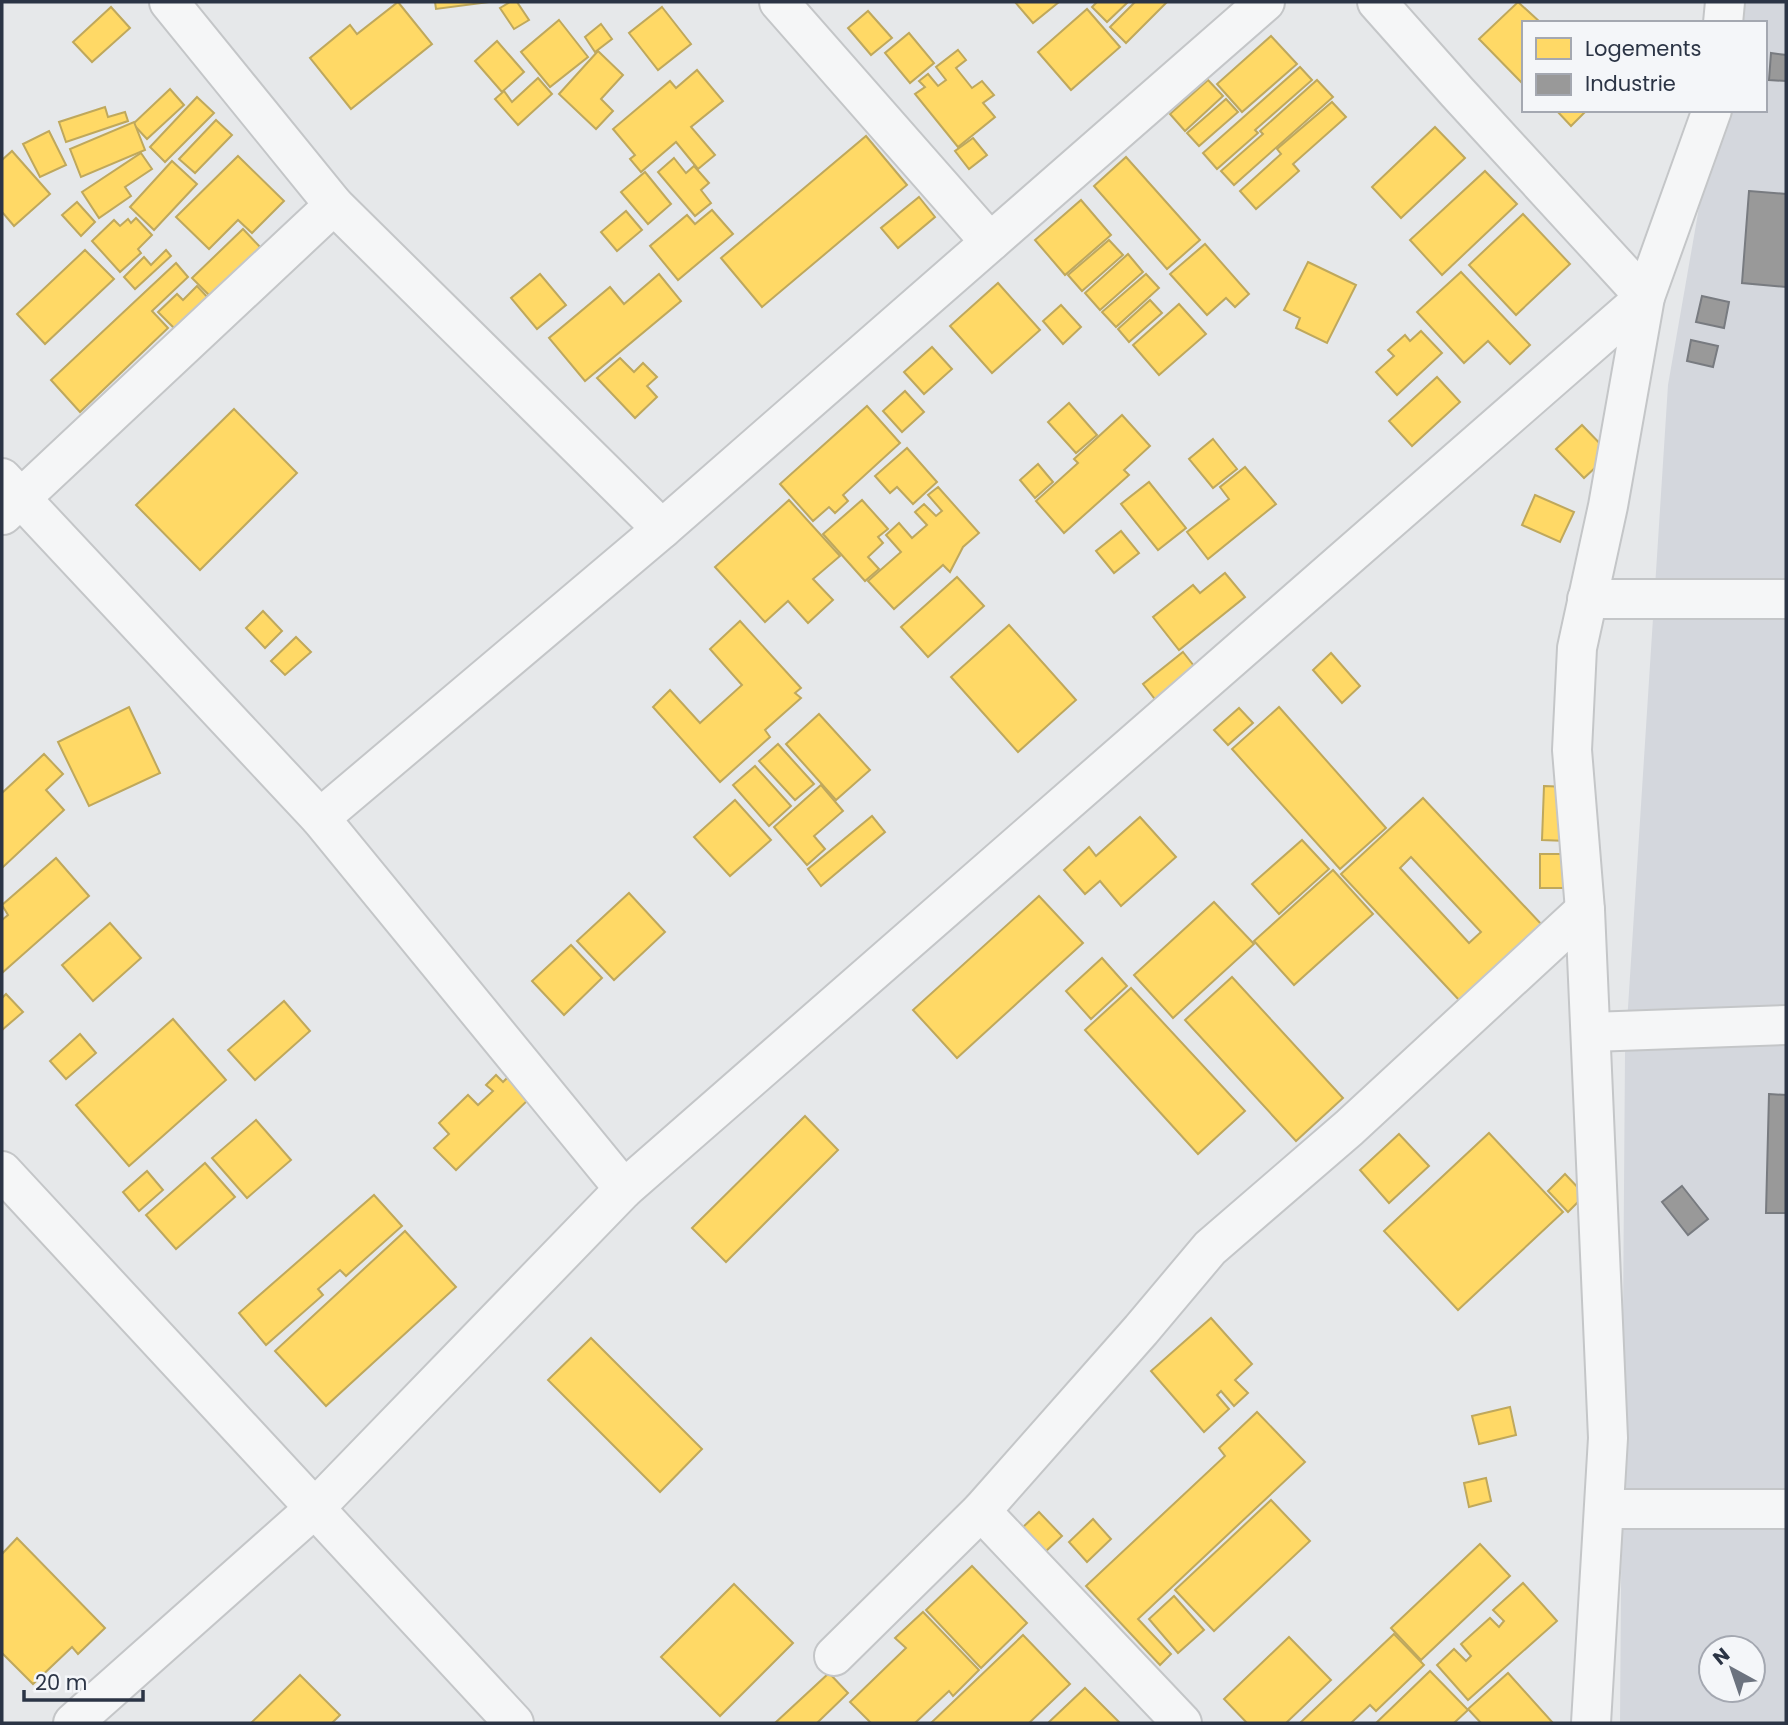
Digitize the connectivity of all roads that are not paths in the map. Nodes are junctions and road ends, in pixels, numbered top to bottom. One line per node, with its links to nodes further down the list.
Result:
1 (169, 2): 8 (street)
2 (779, 2): 9 (street)
3 (1265, 2): 9 (street)
4 (1377, 2): 10 (street)
5 (1725, 2): 6 (street)
6 (1723, 21)
7 (1711, 112): 10 (street)
8 (334, 205): 11 (street); 12 (street)
9 (990, 242): 12 (street)
10 (1645, 297): 13 (street); 20 (street)
11 (8, 498): 15 (street)
12 (662, 529): 15 (street)
13 (1587, 599): 14 (street); 16 (street)
14 (1786, 599)
15 (320, 818): 20 (street)
16 (1586, 910): 18 (street); 24 (street)
17 (1786, 1025): 18 (street)
18 (1591, 1032): 22 (street)
19 (2, 1171): 21 (street)
20 (624, 1189): 21 (street)
21 (315, 1508): 26 (street); 27 (street)
22 (1604, 1509): 23 (street); 29 (street)
23 (1786, 1509)
24 (981, 1511): 25 (street); 28 (street)
25 (834, 1656)
26 (73, 1723)
27 (514, 1723)
28 (1182, 1723)
29 (1591, 1723)

